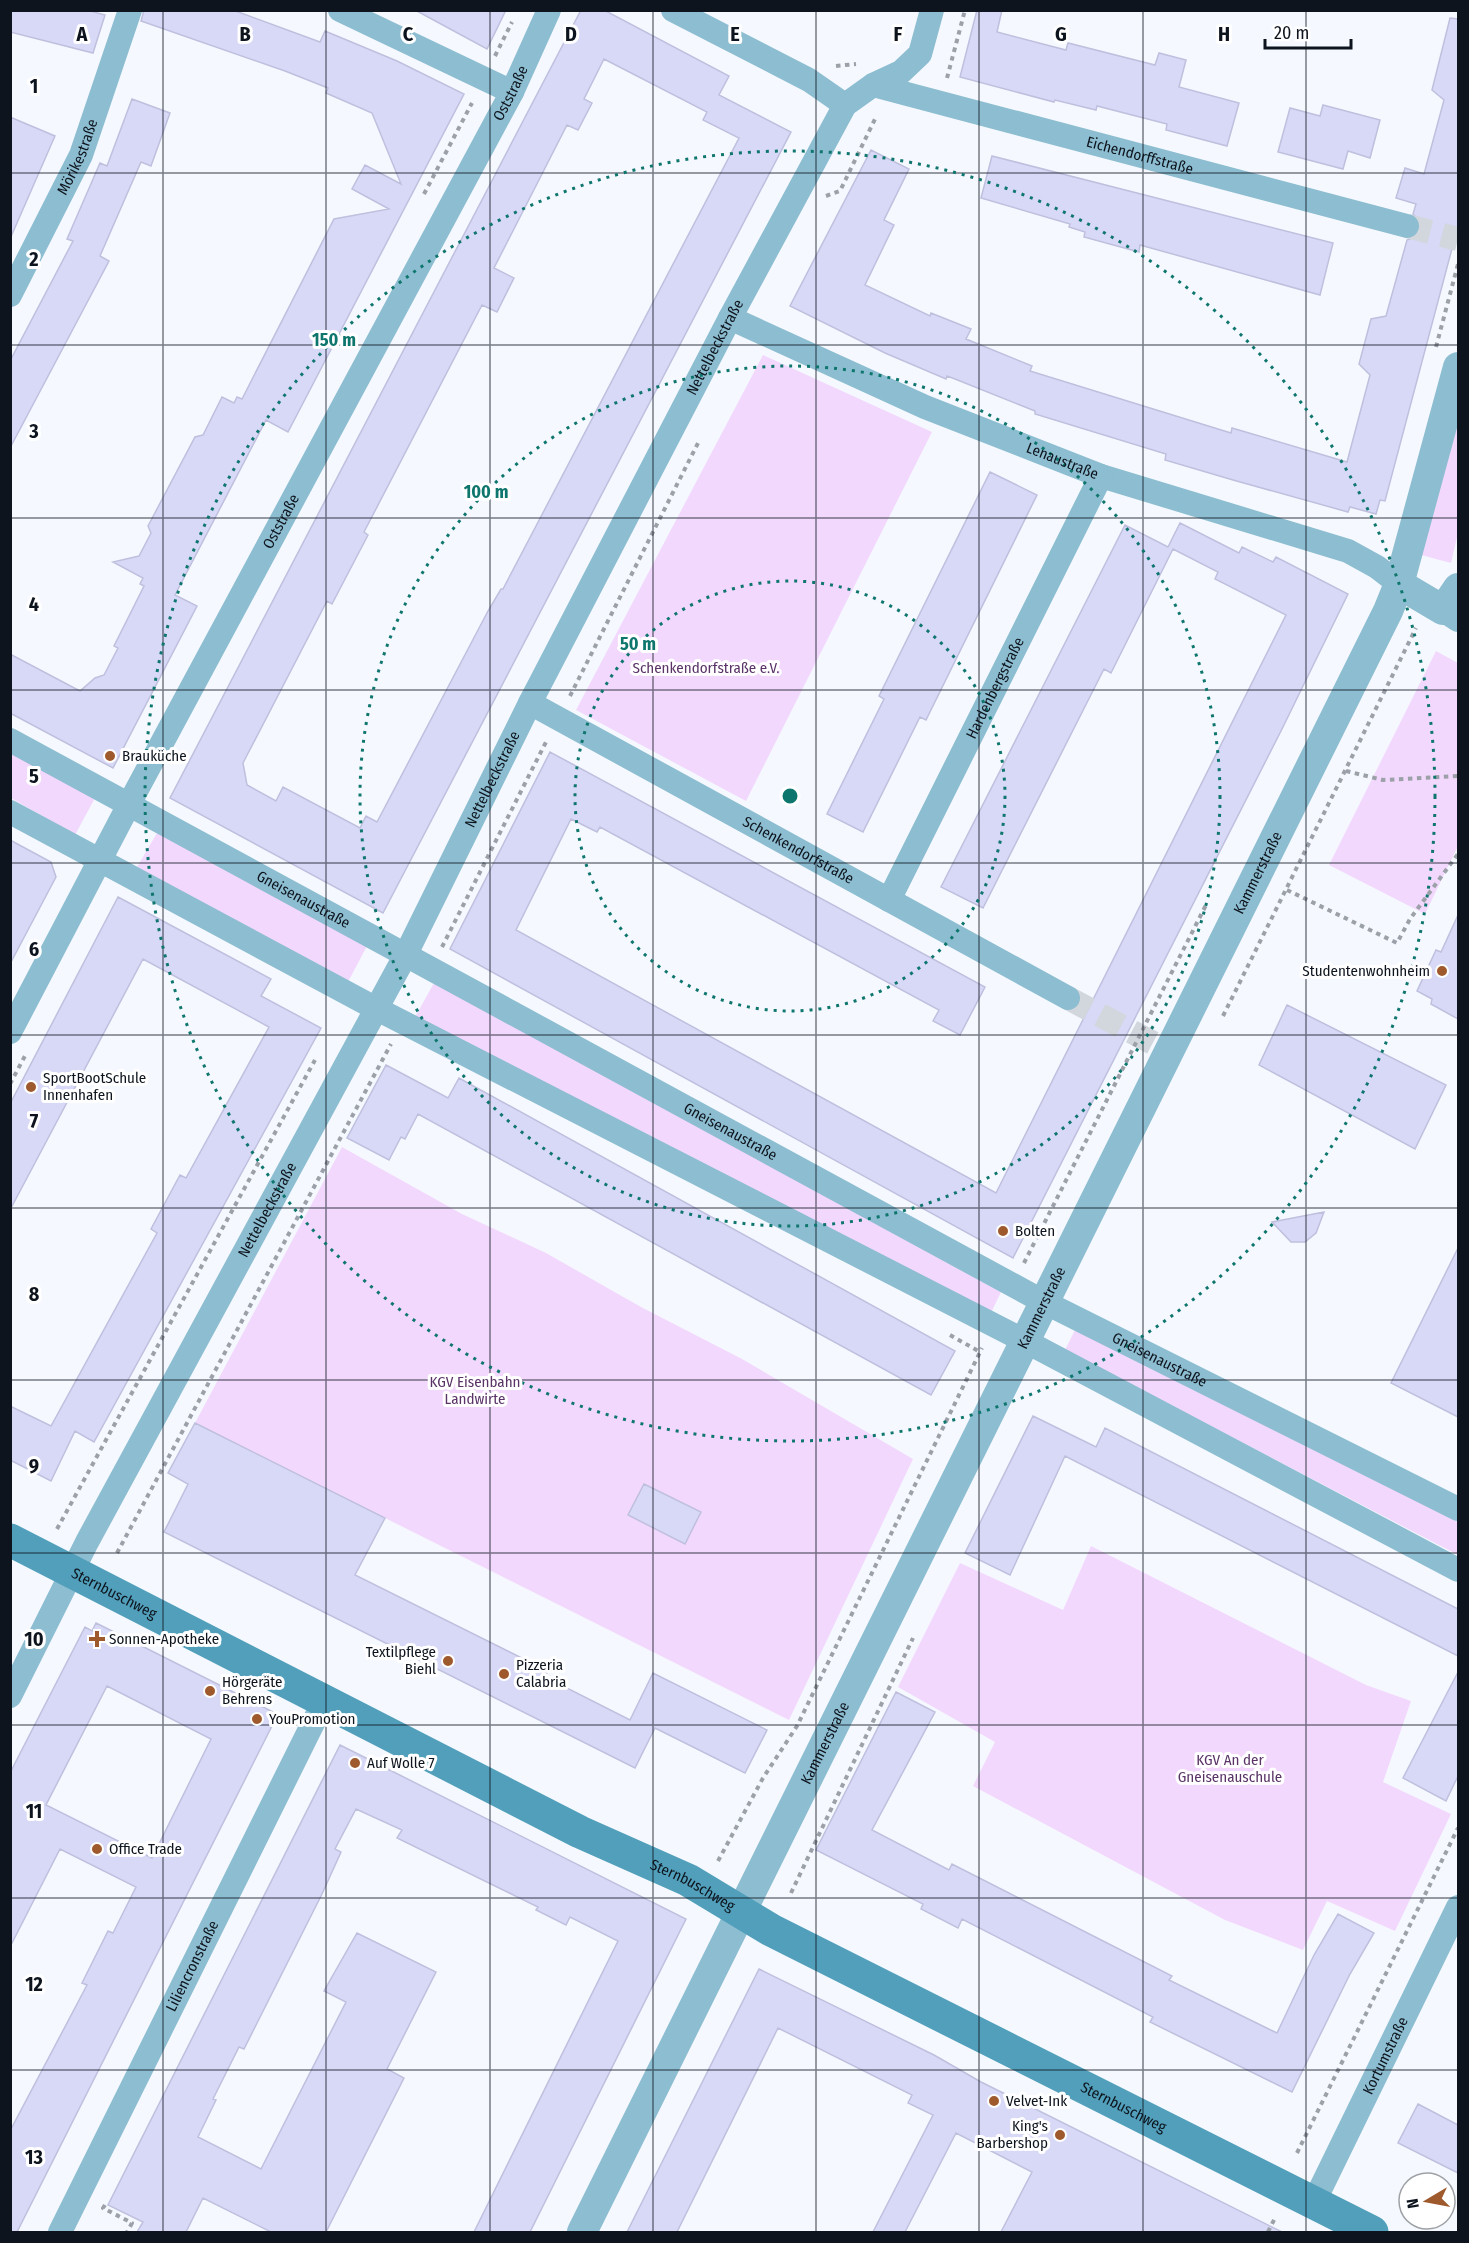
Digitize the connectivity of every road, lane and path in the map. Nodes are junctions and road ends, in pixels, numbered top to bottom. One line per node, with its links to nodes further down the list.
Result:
1 (130, 10): 14 (street, Mörikestraße)
2 (340, 10): 8 (street)
3 (549, 10): 8 (street, Oststraße)
4 (673, 10): 10 (street)
5 (932, 10): 7 (street, Nettelbeckstraße)
6 (965, 10): 9 (path)
7 (873, 85): 9 (street, Eichendorffstraße); 10 (street, Nettelbeckstraße)
8 (512, 92): 26 (street, Oststraße)
9 (941, 103): 13 (street, Eichendorffstraße)
10 (845, 105): 15 (street, Nettelbeckstraße)
11 (879, 111): 12 (path)
12 (821, 198)
13 (1407, 226)
14 (10, 295)
15 (730, 318): 18 (street, Lenaustraße); 21 (street, Nettelbeckstraße)
16 (1458, 368): 19 (street, Kammerstraße)
17 (699, 441): 22 (path)
18 (1101, 476): 19 (street, Lenaustraße); 31 (street, Hardenbergstraße)
19 (1399, 584): 20 (street); 40 (street, Kammerstraße)
20 (1453, 606)
21 (530, 703): 22 (street, Schenkendorfstraße); 33 (street, Nettelbeckstraße)
22 (558, 719): 31 (street, Schenkendorfstraße); 34 (path)
23 (10, 740): 26 (street, Gneisenaustraße)
24 (1346, 771): 25 (path)
25 (1458, 776)
26 (129, 805): 29 (street, Oststraße); 33 (street, Gneisenaustraße)
27 (10, 812): 29 (street)
28 (1458, 854): 30 (path)
29 (99, 861): 36 (street); 38 (street, Oststraße)
30 (1287, 890)
31 (889, 900): 35 (street, Schenkendorfstraße)
32 (1208, 900): 39 (path)
33 (405, 956): 34 (street, Gneisenaustraße); 36 (street, Nettelbeckstraße)
34 (431, 971): 39 (street, Gneisenaustraße)
35 (1068, 998)
36 (375, 1008): 37 (street); 47 (street, Nettelbeckstraße)
37 (403, 1022): 41 (street); 45 (path)
38 (10, 1032)
39 (1013, 1286): 40 (street, Gneisenaustraße)
40 (1044, 1302): 42 (street, Kammerstraße); 43 (street, Gneisenaustraße)
41 (993, 1325): 42 (street); 51 (path)
42 (1025, 1341): 46 (street); 53 (street, Kammerstraße)
43 (1458, 1509)
44 (10, 1540): 47 (main road, Sternbuschweg)
45 (117, 1553)
46 (1458, 1570)
47 (72, 1572): 48 (street, Nettelbeckstraße); 49 (main road, Sternbuschweg)
48 (10, 1696)
49 (324, 1701): 53 (main road, Sternbuschweg); 58 (street, Liliencronstraße)
50 (1458, 1828): 54 (path)
51 (718, 1861)
52 (1458, 1907): 56 (street, Kortumstraße)
53 (741, 1910): 56 (main road, Sternbuschweg); 60 (street, Kammerstraße)
54 (1297, 2153)
55 (108, 2198): 59 (path)
56 (1313, 2204): 62 (main road, Sternbuschweg)
57 (1278, 2212): 61 (path)
58 (60, 2232)
59 (127, 2232)
60 (582, 2232)
61 (1268, 2232)
62 (1372, 2232)

